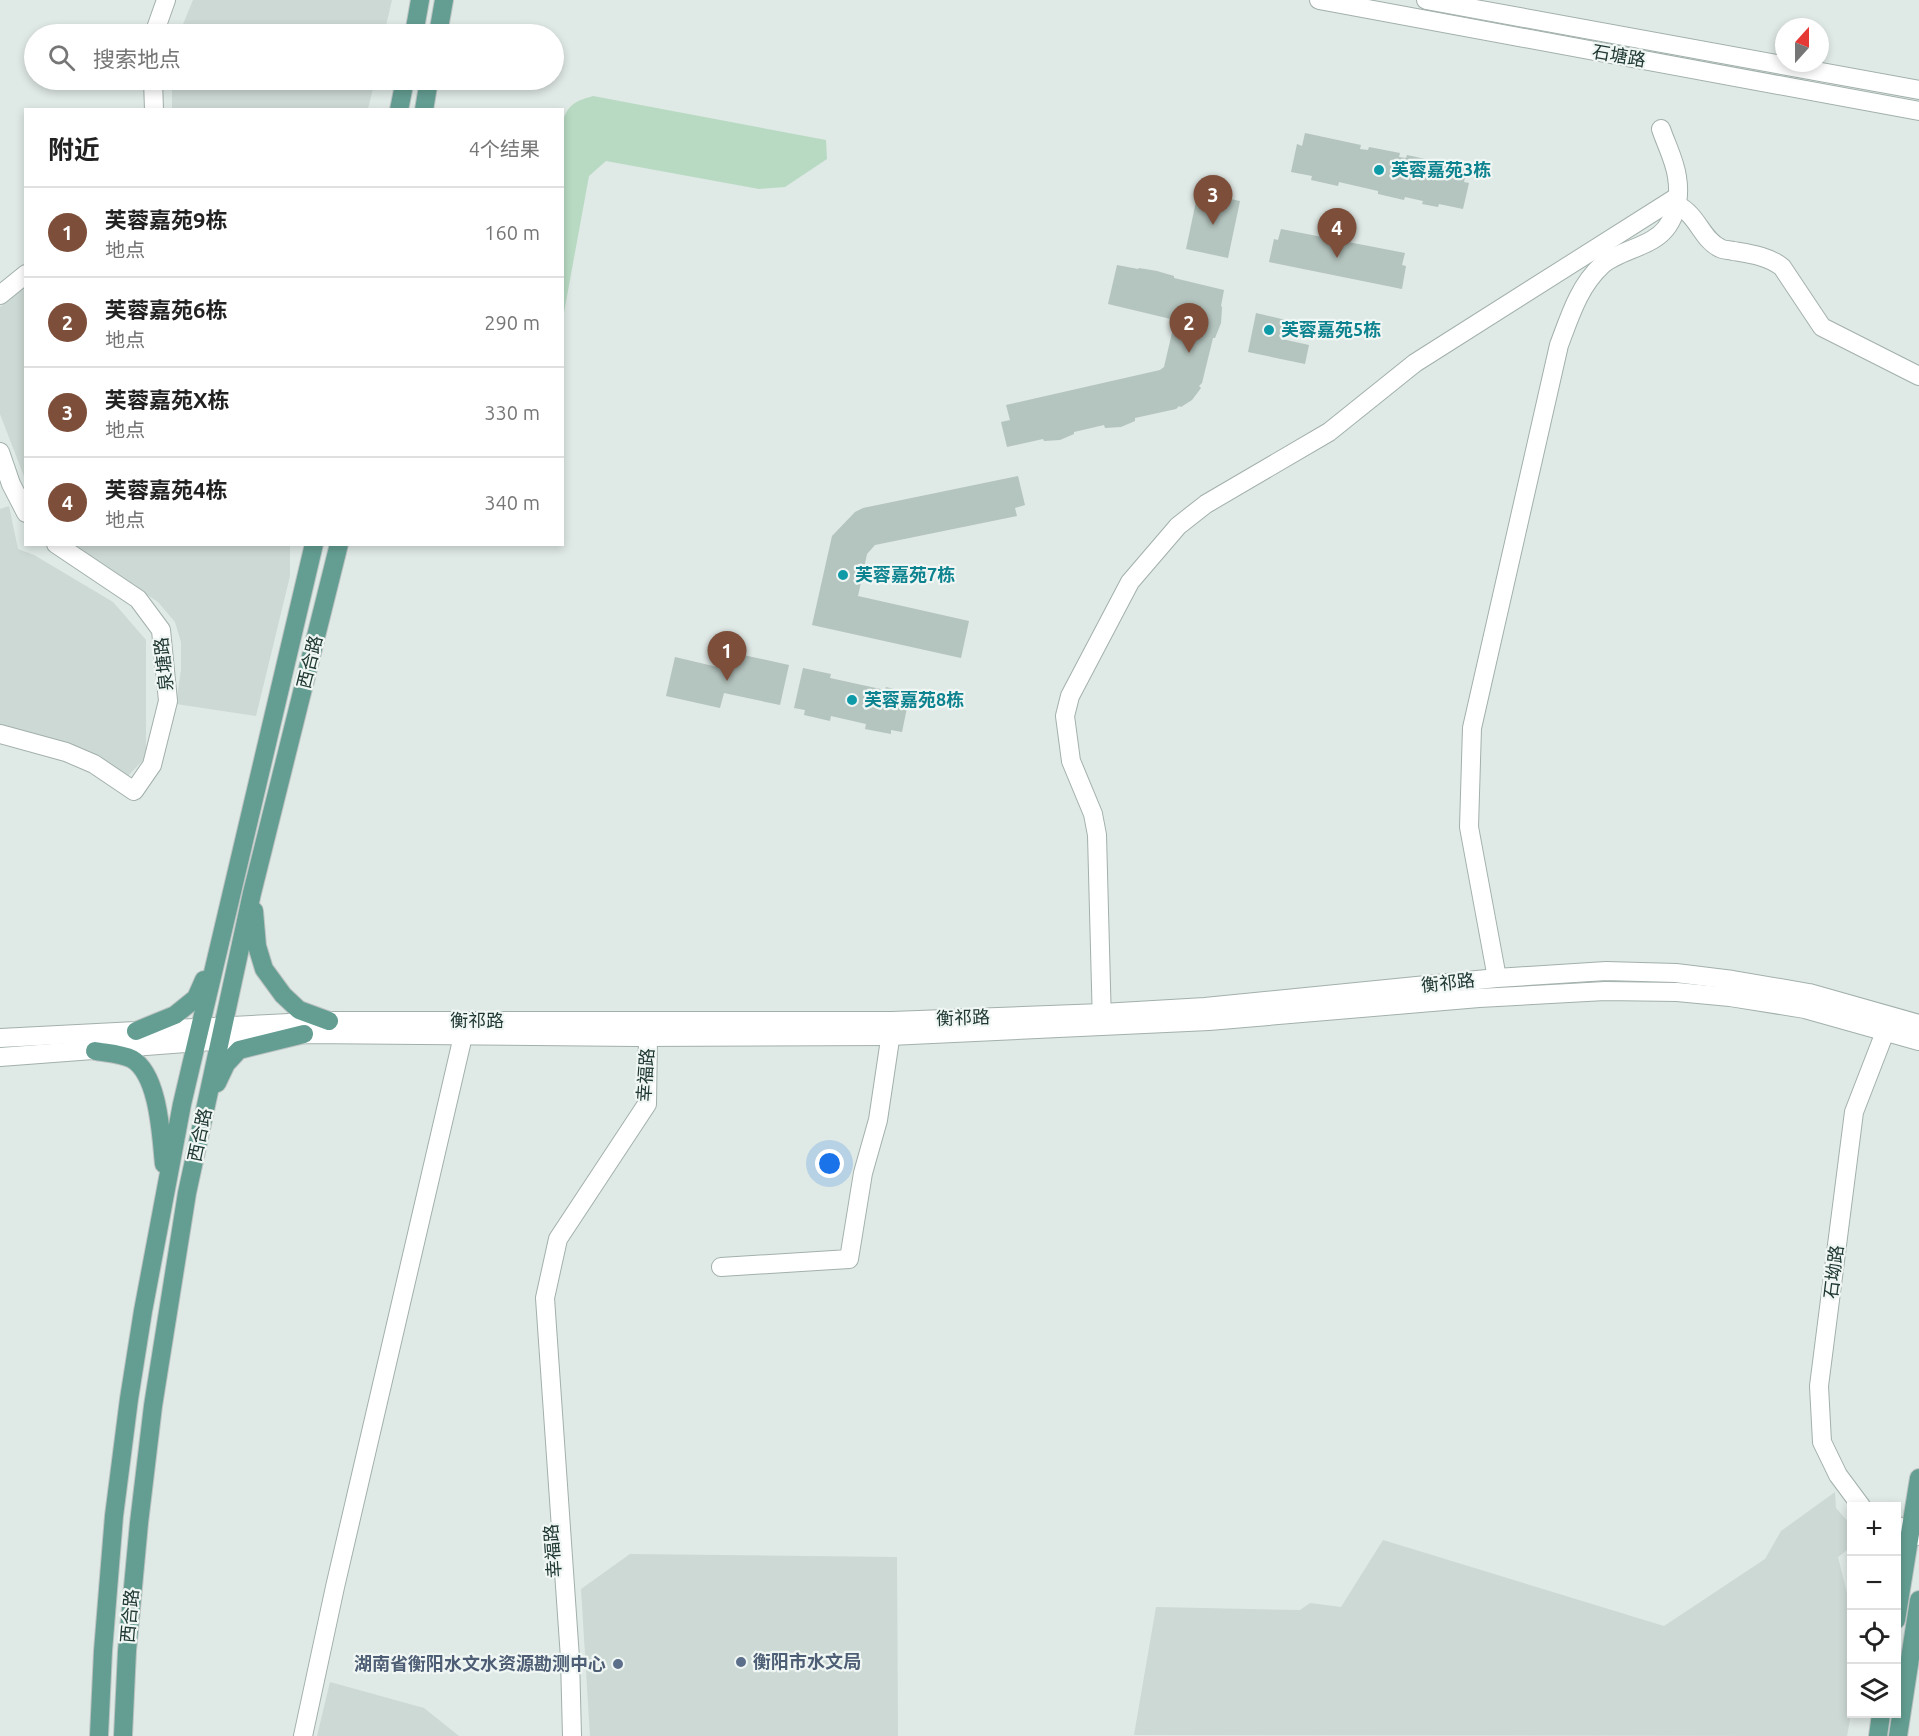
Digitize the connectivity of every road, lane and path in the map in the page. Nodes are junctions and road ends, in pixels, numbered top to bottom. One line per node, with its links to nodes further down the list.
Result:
1 (151, 0): 7 (street)
2 (166, 0): 8 (street)
3 (420, 0): 9 (main road)
4 (444, 0): 10 (main road)
5 (1318, 0): 18 (street, 石塘路)
6 (1426, 0): 14 (street, 石塘路)
7 (152, 24)
8 (157, 24)
9 (416, 24)
10 (440, 24)
11 (153, 90): 15 (street)
12 (403, 90): 16 (main road)
13 (427, 90): 17 (main road)
14 (1919, 90)
15 (154, 108)
16 (399, 108)
17 (424, 108)
18 (1919, 111)
19 (1661, 129): 20 (street)
20 (1677, 201): 23 (street); 32 (street); 33 (street)
21 (24, 276): 22 (street)
22 (0, 295)
23 (1919, 376)
24 (0, 452): 25 (street)
25 (24, 509)
26 (59, 546): 29 (street, 泉塘路)
27 (314, 546): 31 (main road, 西合路)
28 (339, 546): 30 (main road, 西合路)
29 (0, 734)
30 (252, 893): 34 (main road); 40 (main road, 西合路)
31 (219, 945): 37 (main road); 42 (main road, 西合路)
32 (1497, 978): 33 (street, 衡祁路); 35 (street, 衡祁路)
33 (1102, 1020): 36 (street, 衡祁路); 39 (street, 衡祁路)
34 (329, 1021): 38 (street, 衡祁路); 40 (street, 衡祁路)
35 (1919, 1023)
36 (891, 1029): 38 (street, 衡祁路); 50 (street)
37 (136, 1030): 42 (street, 衡祁路); 44 (street, 衡祁路)
38 (642, 1032): 43 (street, 衡祁路); 60 (street, 幸福路); 61 (street, 幸福路)
39 (1886, 1032): 45 (street, 衡祁路); 52 (street, 石坳路)
40 (222, 1034): 41 (street, 衡祁路); 42 (street, 衡祁路); 48 (main road, 西合路)
41 (304, 1034): 43 (street, 衡祁路); 48 (main road)
42 (198, 1035): 46 (street, 衡祁路); 49 (main road, 西合路)
43 (464, 1036): 59 (street)
44 (0, 1038)
45 (1919, 1041)
46 (95, 1051): 47 (street, 衡祁路); 49 (main road)
47 (0, 1057)
48 (205, 1109): 58 (main road, 西合路)
49 (166, 1188): 57 (main road, 西合路)
50 (721, 1268)
51 (1919, 1478): 53 (main road)
52 (1858, 1502)
53 (1909, 1531): 55 (main road)
54 (1919, 1600): 63 (main road)
55 (1897, 1610)
56 (1880, 1718): 62 (main road)
57 (99, 1736)
58 (123, 1736)
59 (303, 1736)
60 (562, 1736)
61 (572, 1736)
62 (1878, 1736)
63 (1898, 1736)

